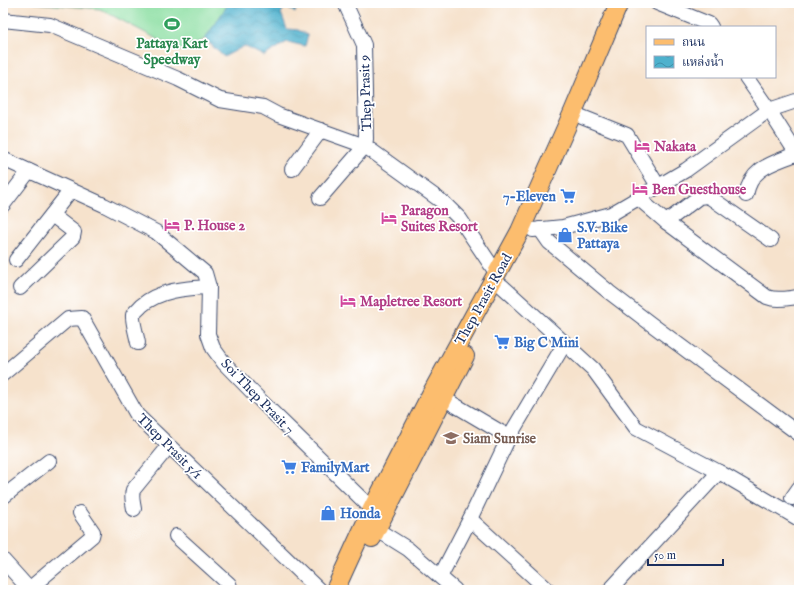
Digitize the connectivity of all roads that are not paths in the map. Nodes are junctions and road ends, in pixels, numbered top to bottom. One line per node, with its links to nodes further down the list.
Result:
1 (345, 3): 12 (street, Thep Prasit 9)
2 (619, 3): 25 (main road, Thep Prasit Road)
3 (632, 3): 10 (main road, Thep Prasit Road)
4 (657, 3): 6 (street)
5 (3, 20): 11 (street)
6 (710, 26)
7 (747, 78): 9 (street)
8 (799, 100): 9 (street)
9 (769, 110): 13 (street); 17 (street)
10 (582, 117): 17 (street); 25 (main road, Thep Prasit Road)
11 (321, 130): 12 (street); 15 (street)
12 (365, 146): 20 (street); 28 (street, Thep Prasit 9)
13 (796, 146): 19 (street)
14 (3, 159): 16 (street, Soi Thep Prasit 7)
15 (292, 169)
16 (29, 171): 18 (street, Soi Thep Prasit 7); 22 (street)
17 (658, 186): 21 (street)
18 (71, 190): 23 (street); 29 (street, Soi Thep Prasit 7)
19 (746, 195)
20 (320, 198)
21 (638, 198): 24 (street); 25 (street)
22 (3, 205)
23 (52, 215): 27 (street); 30 (street)
24 (666, 222): 26 (street); 31 (street)
25 (531, 228): 28 (main road, Thep Prasit Road); 36 (street)
26 (771, 240)
27 (16, 260)
28 (500, 280): 33 (street, Thep Prasit 9); 35 (main road, Thep Prasit Road); 43 (main road, Thep Prasit Road)
29 (209, 286): 32 (street); 43 (street, Soi Thep Prasit 7)
30 (20, 288)
31 (799, 297)
32 (138, 343)
33 (565, 343): 37 (street); 40 (street, Thep Prasit 9)
34 (3, 374): 38 (street, Thep Prasit 5/1)
35 (443, 398): 37 (street); 47 (main road, Thep Prasit Road)
36 (799, 434)
37 (510, 437): 45 (street)
38 (169, 446): 42 (street); 53 (street, Thep Prasit 5/1)
39 (49, 461): 41 (street)
40 (719, 472): 46 (street, Thep Prasit 9); 58 (street)
41 (3, 497)
42 (134, 509)
43 (372, 509): 47 (main road); 54 (main road, Thep Prasit Road)
44 (80, 513): 51 (street)
45 (470, 519): 50 (street); 57 (street)
46 (799, 519)
47 (376, 529): 50 (street); 55 (main road, Thep Prasit Road)
48 (176, 536): 52 (street)
49 (3, 560): 51 (street)
50 (440, 576): 56 (street)
51 (30, 590)
52 (231, 590)
53 (319, 590)
54 (335, 590)
55 (347, 590)
56 (454, 590)
57 (548, 590)
58 (610, 590)

